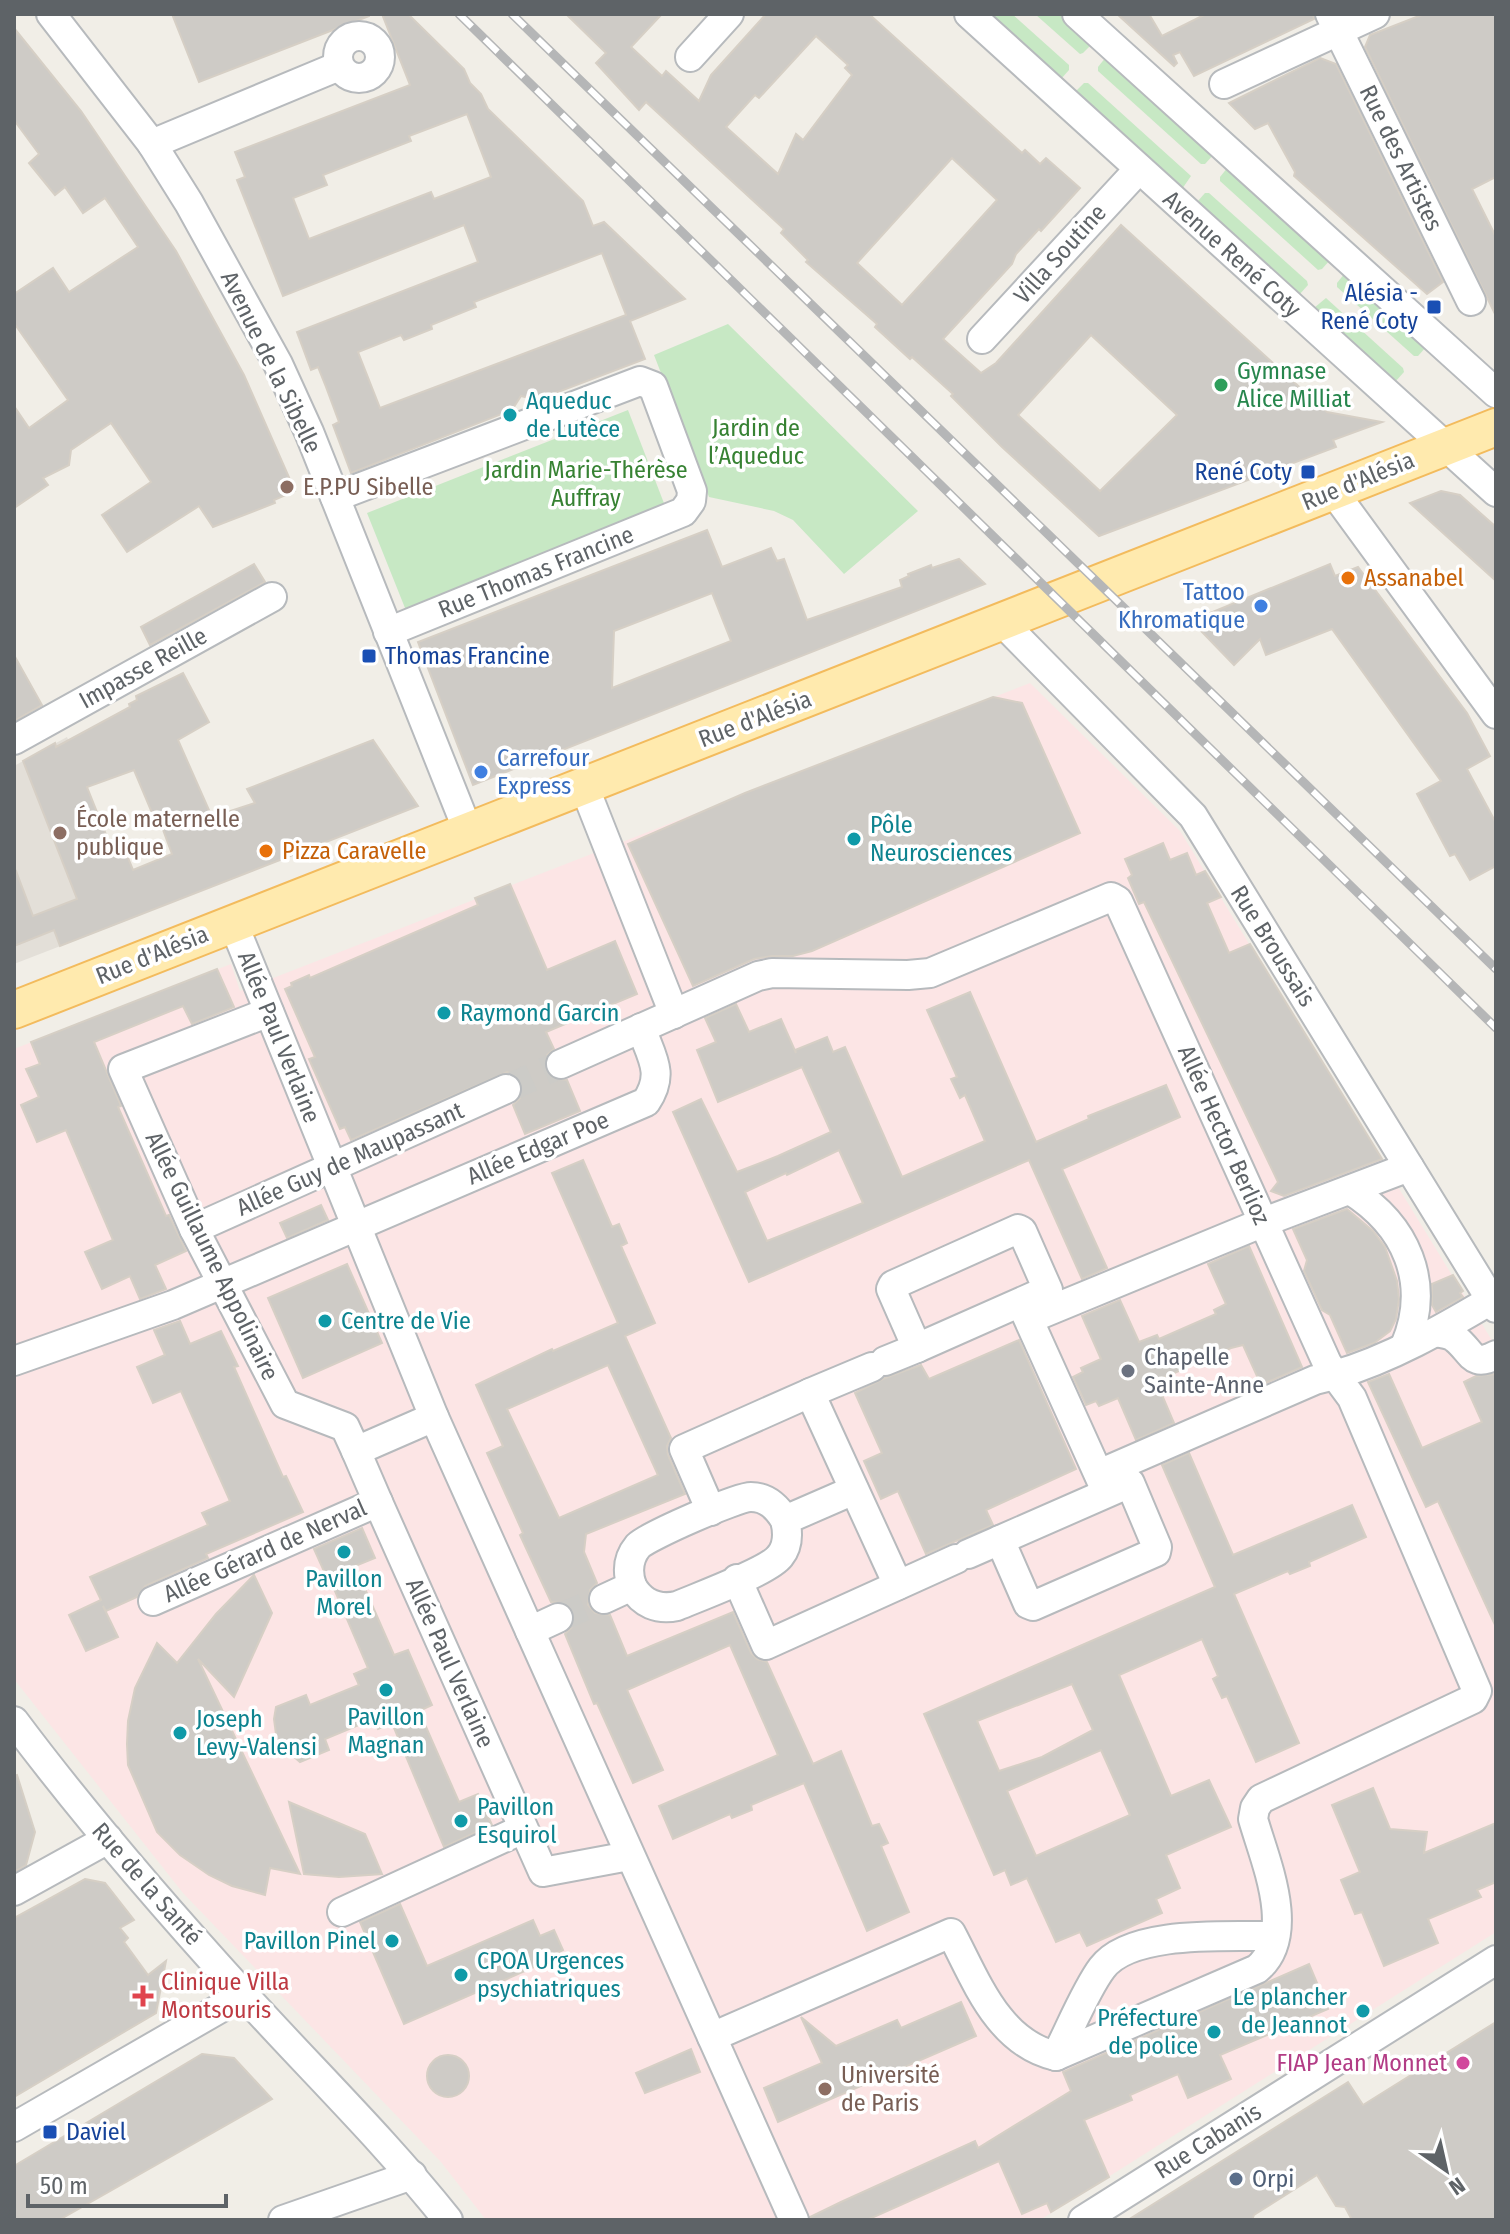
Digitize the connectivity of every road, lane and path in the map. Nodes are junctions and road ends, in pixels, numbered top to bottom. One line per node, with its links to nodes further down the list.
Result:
1 (51, 14): 10 (street, Avenue de la Sibelle)
2 (729, 14): 7 (street)
3 (969, 14): 11 (street, Avenue René Coty)
4 (1077, 14): 14 (street)
5 (1375, 14): 6 (street)
6 (1334, 22): 9 (street); 12 (street, Rue des Artistes)
7 (690, 57)
8 (339, 66): 10 (street)
9 (1224, 84)
10 (152, 144): 19 (street, Avenue de la Sibelle)
11 (1139, 169): 13 (street, Villa Soutine); 16 (street, Avenue René Coty)
12 (1471, 301)
13 (982, 339)
14 (1496, 393)
15 (1496, 427): 16 (main road, Rue d'Alésia)
16 (1444, 447): 17 (main road, Rue d'Alésia); 18 (street, Avenue René Coty)
17 (1333, 491): 21 (main road, Rue d'Alésia); 23 (street)
18 (1496, 492)
19 (335, 497): 22 (street, Avenue de la Sibelle); 22 (street, Rue Thomas Francine)
20 (272, 597): 24 (street, Impasse Reille)
21 (1002, 622): 25 (main road, Rue d'Alésia); 35 (street, Rue Broussais)
22 (388, 632): 26 (street, Avenue de la Sibelle)
23 (1496, 714)
24 (14, 740)
25 (584, 786): 26 (main road, Rue d'Alésia); 30 (street)
26 (468, 831): 27 (main road, Rue d'Alésia)
27 (233, 923): 28 (main road, Rue d'Alésia); 29 (street, Allée Paul Verlaine)
28 (14, 1010)
29 (269, 1012): 34 (street, Allée Paul Verlaine); 39 (street, Allée Guillaume Appolinaire)
30 (674, 1014): 31 (street); 37 (street, Allée Hector Berlioz)
31 (641, 1028): 32 (street); 38 (street, Allée Edgar Poe)
32 (561, 1064)
33 (506, 1089): 34 (street, Allée Guy de Maupassant)
34 (333, 1167): 38 (street, Allée Paul Verlaine); 39 (street, Allée Guy de Maupassant)
35 (1409, 1167): 36 (street); 41 (street, Rue Broussais)
36 (1350, 1190): 37 (street); 44 (street)
37 (1264, 1222): 42 (street); 48 (street, Allée Hector Berlioz)
38 (357, 1226): 40 (street, Allée Edgar Poe); 50 (street, Allée Paul Verlaine)
39 (194, 1229): 40 (street, Allée Guillaume Appolinaire)
40 (222, 1284): 47 (street, Allée Edgar Poe); 51 (street, Allée Guillaume Appolinaire)
41 (1494, 1304): 43 (street)
42 (1025, 1311): 45 (street); 45 (street); 52 (street)
43 (1436, 1332): 44 (street); 46 (street)
44 (1405, 1346): 48 (street)
45 (917, 1348): 49 (street)
46 (1496, 1355)
47 (14, 1361)
48 (1335, 1375): 52 (street); 65 (street, Allée Hector Berlioz)
49 (810, 1393): 53 (street); 55 (street)
50 (434, 1417): 51 (street); 64 (street, Allée Paul Verlaine)
51 (356, 1451): 54 (street, Allée Paul Verlaine)
52 (1103, 1484): 57 (street); 57 (street)
53 (854, 1490): 56 (street); 59 (street)
54 (378, 1502): 62 (street, Allée Gérard de Nerval); 67 (street, Allée Paul Verlaine)
55 (711, 1511): 56 (street); 60 (street)
56 (785, 1520): 58 (street)
57 (1000, 1540): 59 (street)
58 (737, 1579): 59 (street); 60 (street)
59 (898, 1585)
60 (632, 1586): 61 (street)
61 (604, 1599)
62 (153, 1601)
63 (558, 1618): 64 (street)
64 (530, 1631): 69 (street, Allée Paul Verlaine)
65 (1483, 1674): 72 (street)
66 (14, 1721): 68 (street, Rue de la Santé)
67 (523, 1829): 69 (street, Allée Paul Verlaine); 71 (street)
68 (108, 1839): 70 (street); 74 (street, Rue de la Santé)
69 (629, 1856): 75 (street, Allée Paul Verlaine)
70 (14, 1891)
71 (342, 1912)
72 (1275, 1936): 76 (street); 76 (street)
73 (1496, 1960): 82 (street, Rue Cabanis)
74 (243, 1995): 77 (street); 78 (street, Rue de la Santé)
75 (712, 2037): 76 (street); 81 (street, Allée Paul Verlaine)
76 (1056, 2056)
77 (14, 2127)
78 (412, 2175): 79 (street); 80 (street, Rue de la Santé)
79 (283, 2220)
80 (448, 2220)
81 (794, 2220)
82 (1083, 2220)

